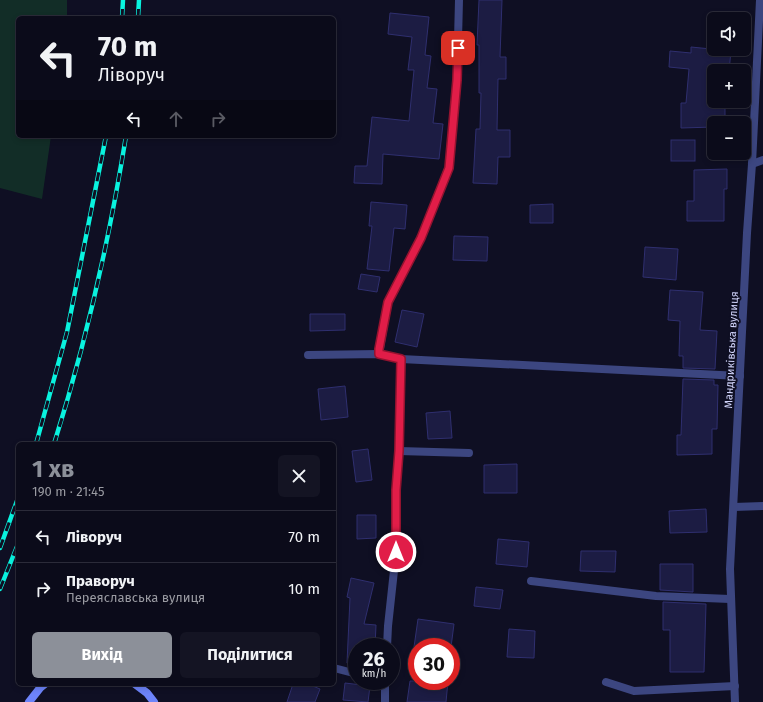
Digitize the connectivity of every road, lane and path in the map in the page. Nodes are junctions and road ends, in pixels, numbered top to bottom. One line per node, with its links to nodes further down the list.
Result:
1 (459, 0): 5 (street)
2 (760, 0): 4 (street, Мандриківська вулиця)
3 (763, 160): 4 (street)
4 (752, 164): 8 (street, Мандриківська вулиця)
5 (379, 354): 6 (street); 7 (street)
6 (308, 355)
7 (401, 359): 8 (street); 9 (street)
8 (740, 376): 12 (street, Мандриківська вулиця)
9 (399, 451): 10 (street); 15 (street)
10 (469, 453)
11 (763, 506): 12 (street)
12 (734, 507): 14 (street, Мандриківська вулиця)
13 (531, 581): 14 (street)
14 (730, 599): 21 (street, Мандриківська вулиця)
15 (387, 638)
16 (336, 669): 17 (street)
17 (348, 672)
18 (606, 682): 21 (street)
19 (42, 686): 23 (street)
20 (138, 686): 24 (street)
21 (735, 686): 26 (street, Мандриківська вулиця)
22 (385, 690): 25 (street)
23 (28, 702)
24 (154, 702)
25 (385, 702)
26 (735, 702)

